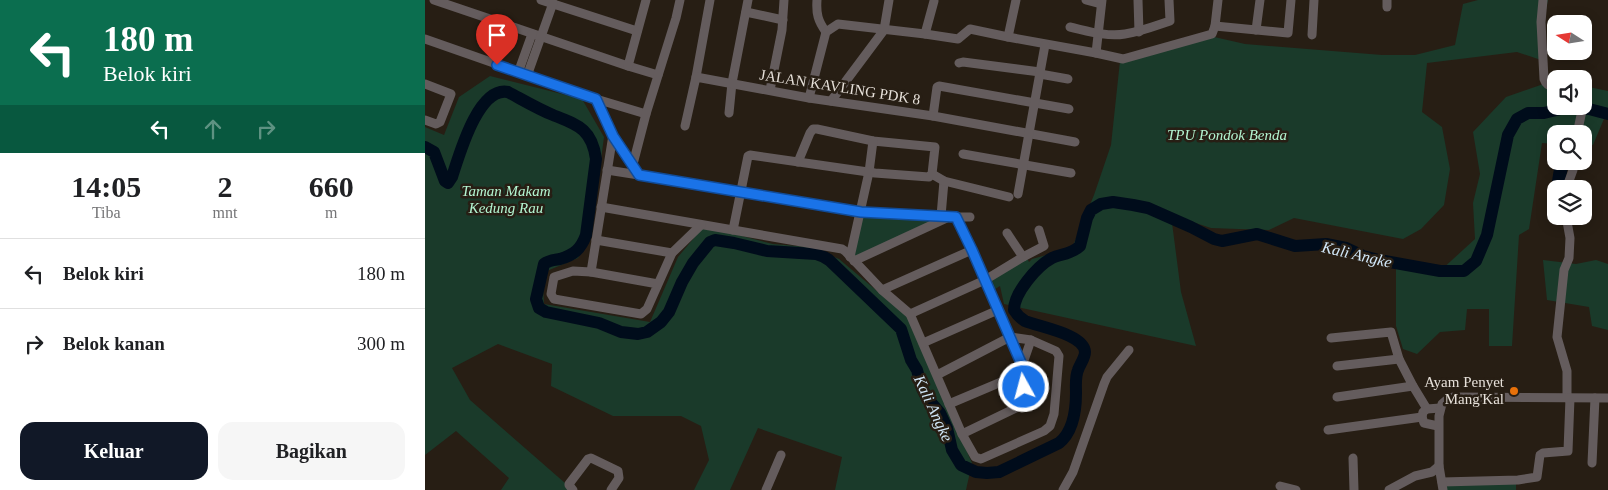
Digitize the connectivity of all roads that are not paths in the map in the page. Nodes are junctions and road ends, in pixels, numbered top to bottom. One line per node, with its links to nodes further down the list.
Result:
1 (434, 0): 33 (street)
2 (541, 0): 21 (street)
3 (646, 0): 28 (street)
4 (680, 0): 43 (street)
5 (710, 0): 44 (street)
6 (748, 0): 22 (street)
7 (784, 0): 23 (street)
8 (817, 0): 29 (street)
9 (889, 0): 26 (street)
10 (1016, 0): 35 (street)
11 (1086, 0): 20 (street)
12 (1138, 0): 30 (street)
13 (1169, 0): 30 (street)
14 (1218, 0): 25 (street)
15 (1260, 0): 27 (street)
16 (1291, 0): 27 (street)
17 (1314, 0): 34 (street)
18 (1543, 0): 48 (street)
19 (934, 1): 32 (street)
20 (1102, 2): 31 (street)
21 (553, 3): 28 (street); 33 (street)
22 (746, 12): 23 (street); 46 (street)
23 (783, 20): 49 (street)
24 (1070, 27): 31 (street)
25 (1214, 29): 27 (street); 38 (street)
26 (884, 30): 29 (street); 32 (street); 52 (street)
27 (1256, 30)
28 (637, 31): 40 (street)
29 (827, 32): 50 (street)
30 (1139, 32): 31 (street)
31 (1097, 33): 38 (street)
32 (925, 34): 35 (street)
33 (536, 35): 40 (street); 42 (street)
34 (1312, 35)
35 (1008, 37): 37 (street)
36 (425, 39): 42 (street)
37 (1045, 44): 38 (street); 41 (street)
38 (1095, 53)
39 (959, 63): 41 (street)
40 (628, 66): 43 (street)
41 (1040, 73): 45 (street); 53 (street)
42 (522, 74): 51 (street)
43 (658, 75): 56 (street)
44 (696, 77): 46 (street, JALAN KAVLING PDK 8); 59 (street)
45 (1068, 79)
46 (732, 83): 49 (street, JALAN KAVLING PDK 8); 55 (street)
47 (425, 84): 58 (street)
48 (1547, 85)
49 (770, 90): 50 (street, JALAN KAVLING PDK 8)
50 (809, 98): 52 (street, JALAN KAVLING PDK 8)
51 (596, 99): 56 (street); 61 (street)
52 (831, 101): 57 (street, JALAN KAVLING PDK 8)
53 (1034, 103): 54 (street); 57 (street); 60 (street)
54 (1069, 109)
55 (729, 113)
56 (646, 114): 66 (street)
57 (933, 116): 60 (street, JALAN KAVLING PDK 8)
58 (425, 120)
59 (685, 126)
60 (1028, 134): 63 (street, JALAN KAVLING PDK 8); 67 (street)
61 (613, 136): 66 (street); 68 (street)
62 (873, 140): 65 (street); 69 (street); 71 (street)
63 (1075, 142)
64 (963, 154): 67 (street)
65 (798, 162): 69 (street); 74 (street)
66 (633, 164): 72 (street)
67 (1023, 164): 70 (street); 73 (street)
68 (607, 170): 72 (street); 75 (street)
69 (869, 172): 71 (street); 76 (street)
70 (1071, 173)
71 (932, 174): 73 (street)
72 (639, 175): 74 (street)
73 (945, 181): 77 (street)
74 (741, 191): 76 (street); 81 (street)
75 (601, 207): 79 (street); 84 (street)
76 (861, 212): 77 (street); 88 (street)
77 (949, 217): 78 (street); 85 (street); 88 (street)
78 (970, 217)
79 (701, 225): 81 (street); 86 (street)
80 (1568, 225): 106 (street)
81 (733, 230): 88 (street)
82 (1039, 230): 87 (street)
83 (1007, 233): 87 (street)
84 (596, 240): 86 (street); 89 (street)
85 (972, 250): 90 (street); 92 (street)
86 (672, 253): 91 (street)
87 (1023, 257): 90 (street)
88 (852, 259): 92 (street)
89 (591, 272): 91 (street); 91 (street)
90 (985, 280): 93 (street); 94 (street)
91 (658, 284)
92 (882, 290): 94 (street)
93 (998, 310): 95 (street); 98 (street)
94 (910, 314): 98 (street)
95 (1011, 337): 97 (street); 102 (street); 103 (street)
96 (1331, 338): 100 (street)
97 (1031, 340): 102 (street); 114 (street)
98 (923, 343): 103 (street)
99 (1129, 350): 124 (street)
100 (1399, 359): 101 (street); 104 (street)
101 (1337, 366)
102 (1024, 369): 109 (street); 114 (street)
103 (937, 375): 109 (street)
104 (1413, 386): 105 (street); 111 (street)
105 (1337, 397)
106 (1569, 398): 107 (street); 110 (street); 120 (street)
107 (1595, 398): 108 (street); 117 (street)
108 (1608, 398)
109 (949, 404): 114 (street)
110 (1440, 408): 111 (street); 112 (street)
111 (1424, 413): 112 (street); 113 (street)
112 (1438, 426): 118 (street)
113 (1329, 430)
114 (963, 434)
115 (781, 455): 123 (street)
116 (1353, 458): 126 (street)
117 (1592, 464)
118 (1439, 466): 120 (street); 127 (street)
119 (1280, 486): 125 (street)
120 (1442, 486)
121 (573, 490): 122 (street)
122 (611, 490)
123 (766, 490)
124 (1063, 490)
125 (1296, 490)
126 (1354, 490)
127 (1389, 490)

